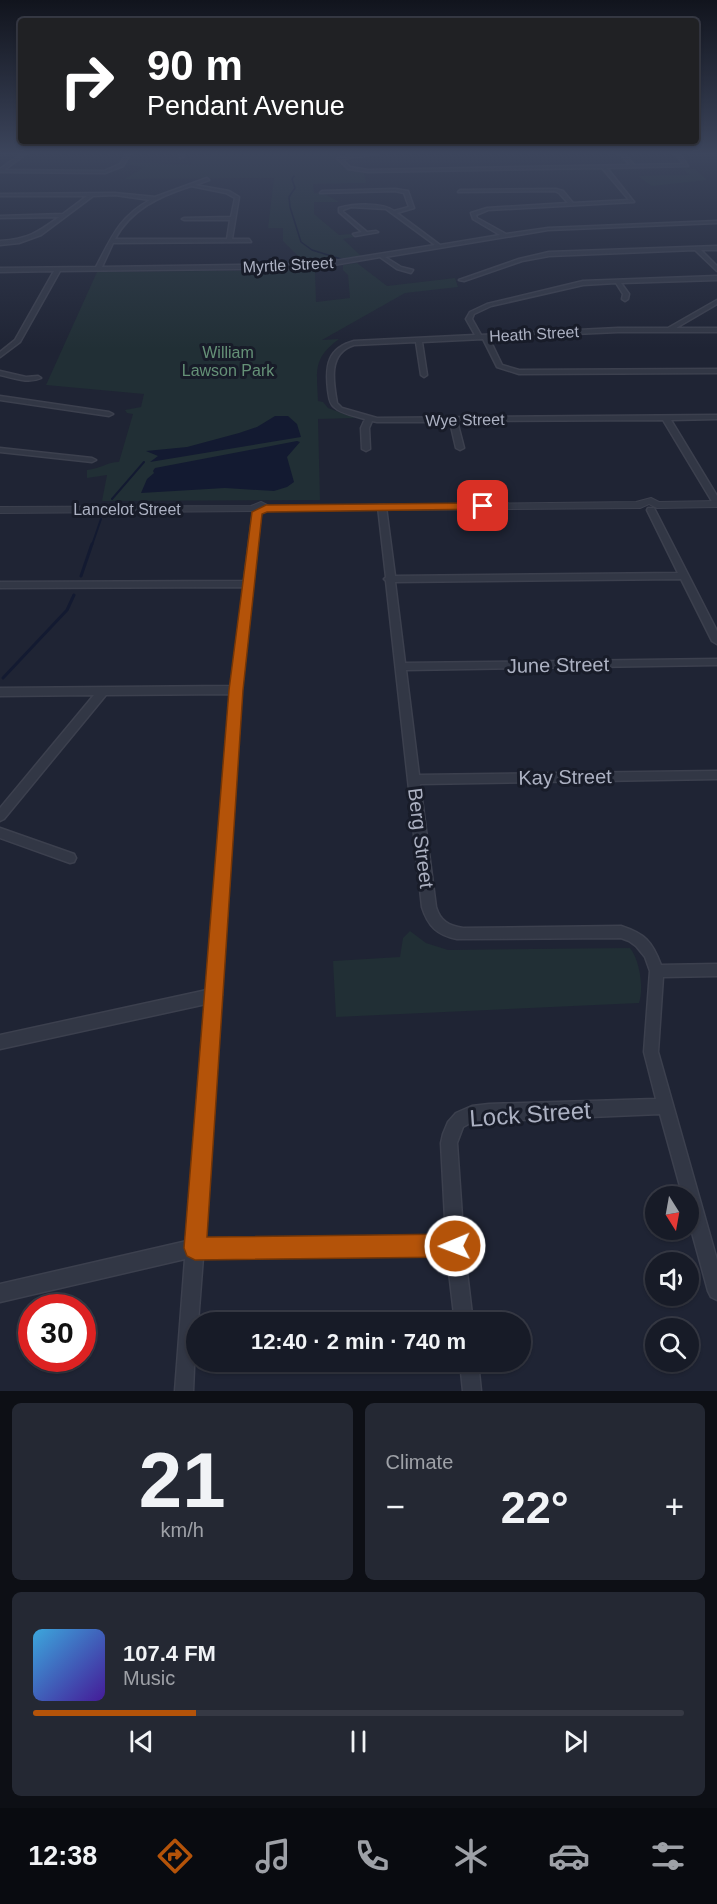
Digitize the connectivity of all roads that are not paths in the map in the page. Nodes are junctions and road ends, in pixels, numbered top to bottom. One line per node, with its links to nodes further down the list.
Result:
1 (234, 218): 14 (street)
2 (59, 219): 17 (street)
3 (126, 219): 16 (street)
4 (184, 219): 5 (street)
5 (188, 219)
6 (349, 219): 11 (street)
7 (403, 219): 18 (street)
8 (475, 219): 13 (street)
9 (717, 222): 13 (street, Myrtle Street)
10 (376, 232): 11 (street)
11 (366, 233): 12 (street)
12 (355, 235)
13 (504, 235): 18 (street, Myrtle Street)
14 (229, 240): 15 (street); 16 (street)
15 (249, 241)
16 (112, 242): 23 (street)
17 (0, 243)
18 (439, 246): 21 (street, Myrtle Street)
19 (717, 248): 20 (street)
20 (697, 249): 24 (street); 28 (street)
21 (381, 256): 23 (street, Myrtle Street); 26 (street)
22 (58, 269): 23 (street, Myrtle Street); 25 (street, Myrtle Street); 37 (street)
23 (98, 269)
24 (717, 269)
25 (0, 270)
26 (411, 271)
27 (717, 278): 29 (street)
28 (462, 280)
29 (617, 281): 30 (street); 34 (street)
30 (625, 299)
31 (717, 302): 32 (street, Heath Street)
32 (669, 329): 33 (street); 34 (street, Heath Street)
33 (717, 330)
34 (482, 336): 35 (street, Heath Street); 38 (street)
35 (419, 340): 36 (street, Heath Street); 40 (street)
36 (344, 345): 45 (street, Wye Street)
37 (0, 356)
38 (717, 371)
39 (0, 373): 41 (street)
40 (424, 375)
41 (38, 378)
42 (0, 398): 43 (street)
43 (109, 414)
44 (717, 417): 46 (street, Wye Street)
45 (369, 418): 47 (street, Wye Street); 49 (street)
46 (666, 418): 47 (street, Wye Street); 52 (street)
47 (453, 420): 48 (street)
48 (460, 448)
49 (366, 449)
50 (0, 450): 51 (street)
51 (92, 460)
52 (717, 503): 54 (street)
53 (382, 507): 54 (street, Lancelot Street); 56 (street, Lancelot Street); 58 (street, Berg Street)
54 (654, 508): 57 (street)
55 (0, 510): 56 (street, Lancelot Street)
56 (259, 510): 59 (street)
57 (684, 576): 58 (street); 61 (street)
58 (389, 579): 63 (street, Berg Street)
59 (248, 584): 60 (street); 64 (street)
60 (0, 585)
61 (717, 641)
62 (717, 662): 63 (street, June Street)
63 (400, 667): 68 (street, Berg Street)
64 (236, 690): 65 (street); 74 (street)
65 (103, 691): 66 (street); 69 (street)
66 (0, 692)
67 (717, 775): 68 (street, Kay Street)
68 (414, 780): 73 (street, Berg Street)
69 (0, 816)
70 (0, 833): 71 (street)
71 (70, 858)
72 (717, 970): 73 (street)
73 (657, 971): 76 (street)
74 (215, 995): 75 (street); 78 (street)
75 (0, 1042)
76 (665, 1106): 77 (street, Lock Street); 79 (street)
77 (455, 1246): 78 (street); 81 (street, Lock Street)
78 (195, 1248): 80 (street); 83 (street)
79 (717, 1291)
80 (0, 1293)
81 (463, 1312)
82 (470, 1372): 84 (street)
83 (184, 1391)
84 (472, 1391)

